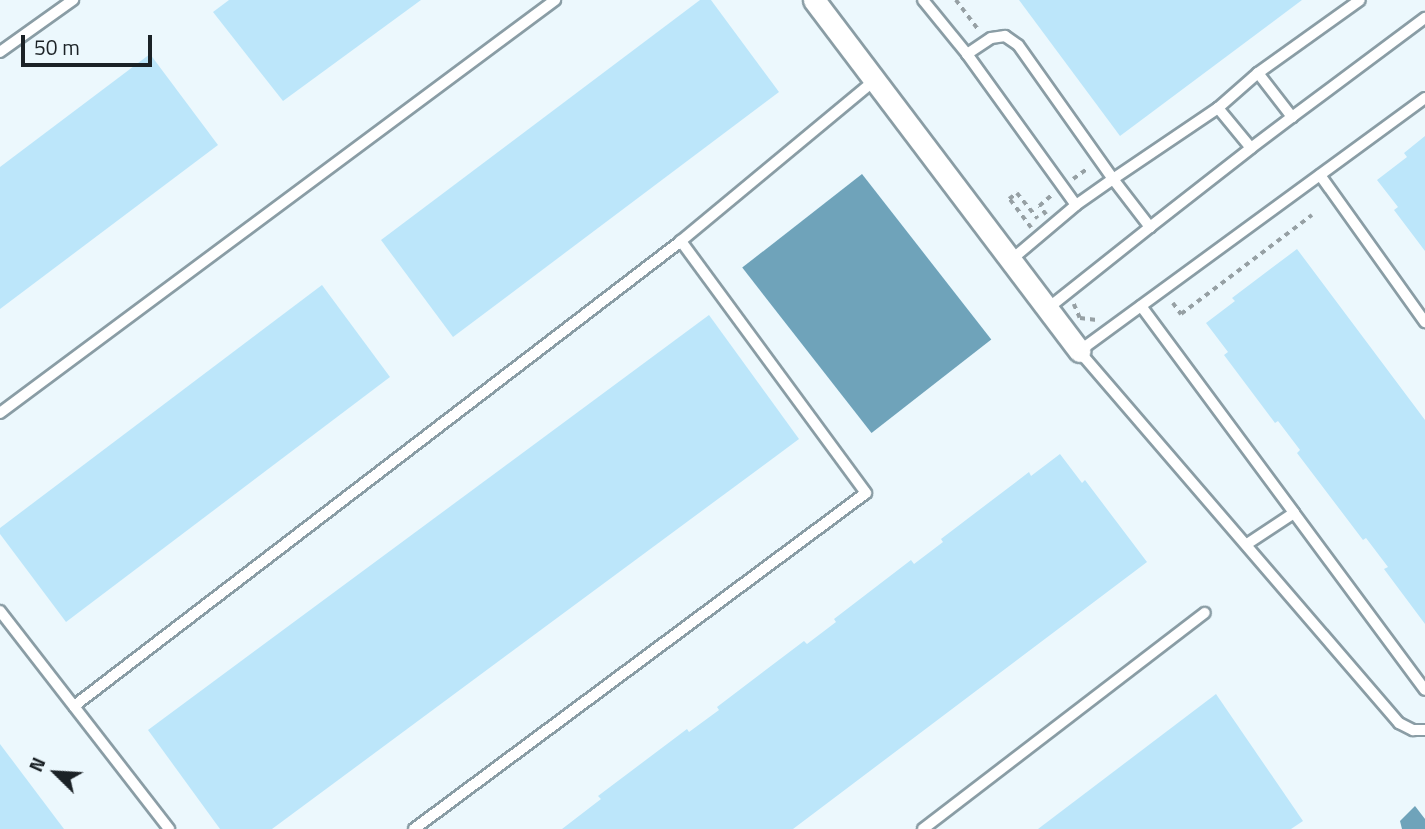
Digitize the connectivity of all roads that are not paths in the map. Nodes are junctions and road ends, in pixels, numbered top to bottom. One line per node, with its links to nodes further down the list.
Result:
1 (73, 0): 7 (lane)
2 (555, 0): 25 (lane)
3 (814, 0): 10 (street)
4 (923, 0): 8 (lane)
5 (1360, 0): 9 (lane)
6 (1425, 18): 13 (lane)
7 (0, 52)
8 (967, 54): 16 (lane); 17 (lane)
9 (1258, 74): 12 (lane); 13 (lane)
10 (875, 80): 19 (lane); 20 (street)
11 (1425, 98): 15 (lane)
12 (1218, 108): 14 (lane); 16 (lane)
13 (1292, 117): 14 (lane)
14 (1251, 148): 18 (lane)
15 (1320, 175): 21 (lane); 23 (lane)
16 (1113, 179): 17 (lane); 18 (lane)
17 (1076, 205): 20 (lane)
18 (1150, 227): 22 (lane)
19 (681, 241): 31 (lane); 34 (lane)
20 (1011, 260): 22 (street)
21 (1141, 306): 24 (lane); 26 (lane)
22 (1047, 309): 24 (street)
23 (1425, 322)
24 (1079, 351): 27 (lane)
25 (0, 413)
26 (1294, 513): 27 (lane); 30 (lane)
27 (1247, 544): 32 (lane)
28 (0, 611): 31 (lane)
29 (1205, 613): 35 (lane)
30 (1425, 690)
31 (74, 706): 33 (lane)
32 (1425, 730)
33 (169, 829)
34 (414, 829)
35 (923, 829)

